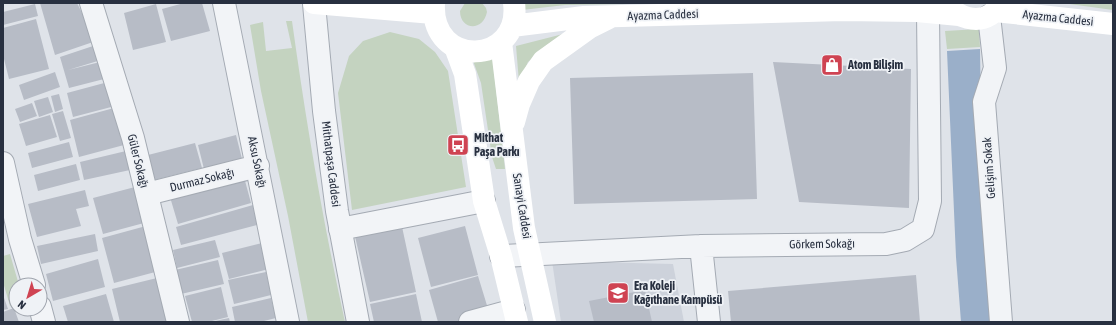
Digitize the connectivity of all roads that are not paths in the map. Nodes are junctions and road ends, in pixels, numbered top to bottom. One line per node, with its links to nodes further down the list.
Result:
1 (91, 3): 16 (street, Güler Sokağı)
2 (224, 3): 15 (street, Aksu Sokağı)
3 (312, 3): 5 (main road); 18 (street, Mithatpaşa Caddesi)
4 (514, 3): 11 (main road, Sanayi Caddesi)
5 (433, 8): 12 (main road)
6 (953, 9): 7 (main road, Ayazma Caddesi); 8 (main road, Ayazma Caddesi)
7 (995, 10): 10 (main road, Ayazma Caddesi); 30 (street, Gelişim Sokak)
8 (928, 12): 9 (main road, Ayazma Caddesi); 19 (street, Görkem Sokağı)
9 (613, 16): 11 (main road, Ayazma Caddesi); 13 (main road)
10 (1113, 24)
11 (506, 34): 12 (main road, Ayazma Caddesi); 13 (main road, Sanayi Caddesi)
12 (455, 47): 17 (main road)
13 (512, 129): 20 (main road, Sanayi Caddesi)
14 (3, 163): 22 (street)
15 (258, 166): 16 (street, Durmaz Sokağı); 25 (street, Aksu Sokağı)
16 (147, 194): 24 (street, Güler Sokağı)
17 (484, 201): 18 (street); 21 (main road)
18 (340, 229): 26 (street, Mithatpaşa Caddesi)
19 (701, 246): 20 (street, Görkem Sokağı); 29 (street)
20 (530, 254): 21 (street, Görkem Sokağı); 28 (main road, Sanayi Caddesi)
21 (501, 256): 23 (main road)
22 (32, 277)
23 (515, 316): 27 (street)
24 (178, 322)
25 (288, 322)
26 (358, 322)
27 (470, 322)
28 (545, 322)
29 (709, 322)
30 (1001, 322)

